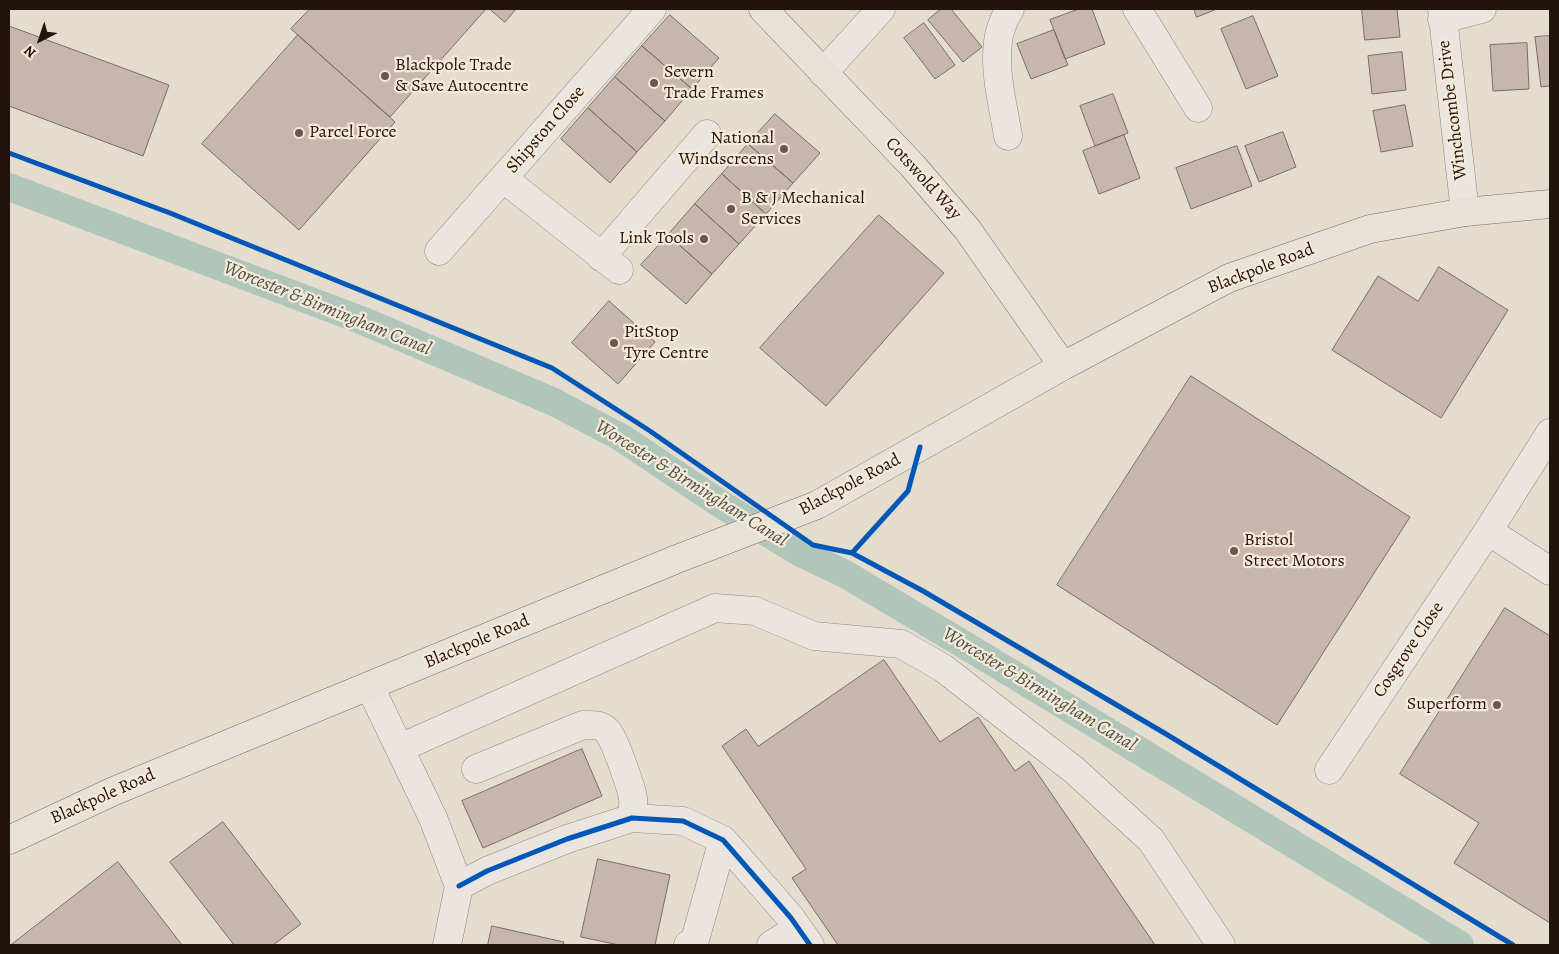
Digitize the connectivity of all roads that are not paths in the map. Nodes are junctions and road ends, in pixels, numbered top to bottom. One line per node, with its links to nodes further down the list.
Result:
1 (652, 9): 12 (street, Shipston Close)
2 (762, 9): 8 (main road, Cotswold Way)
3 (881, 9): 8 (street)
4 (1010, 9): 11 (street)
5 (1137, 9): 9 (street)
6 (1482, 9): 7 (street)
7 (1442, 14): 14 (street, Winchcombe Drive)
8 (824, 73): 16 (main road, Cotswold Way)
9 (1198, 108)
10 (707, 134): 12 (street)
11 (1008, 136)
12 (504, 179): 15 (street, Shipston Close)
13 (1550, 204): 14 (main road, Blackpole Road)
14 (1464, 212): 16 (main road, Blackpole Road)
15 (439, 251)
16 (1063, 366): 20 (main road, Blackpole Road)
17 (1550, 433): 18 (street, Cosgrove Close)
18 (1488, 531): 19 (street); 23 (street, Cosgrove Close)
19 (1550, 571)
20 (370, 686): 21 (street); 25 (main road, Blackpole Road)
21 (400, 748): 27 (street); 32 (street)
22 (476, 769): 24 (street)
23 (1329, 770)
24 (632, 818): 26 (street); 27 (street)
25 (9, 840)
26 (723, 840): 28 (street); 30 (street)
27 (459, 886): 29 (street)
28 (804, 937): 31 (street)
29 (447, 945)
30 (688, 945)
31 (771, 945)
32 (1221, 945)

